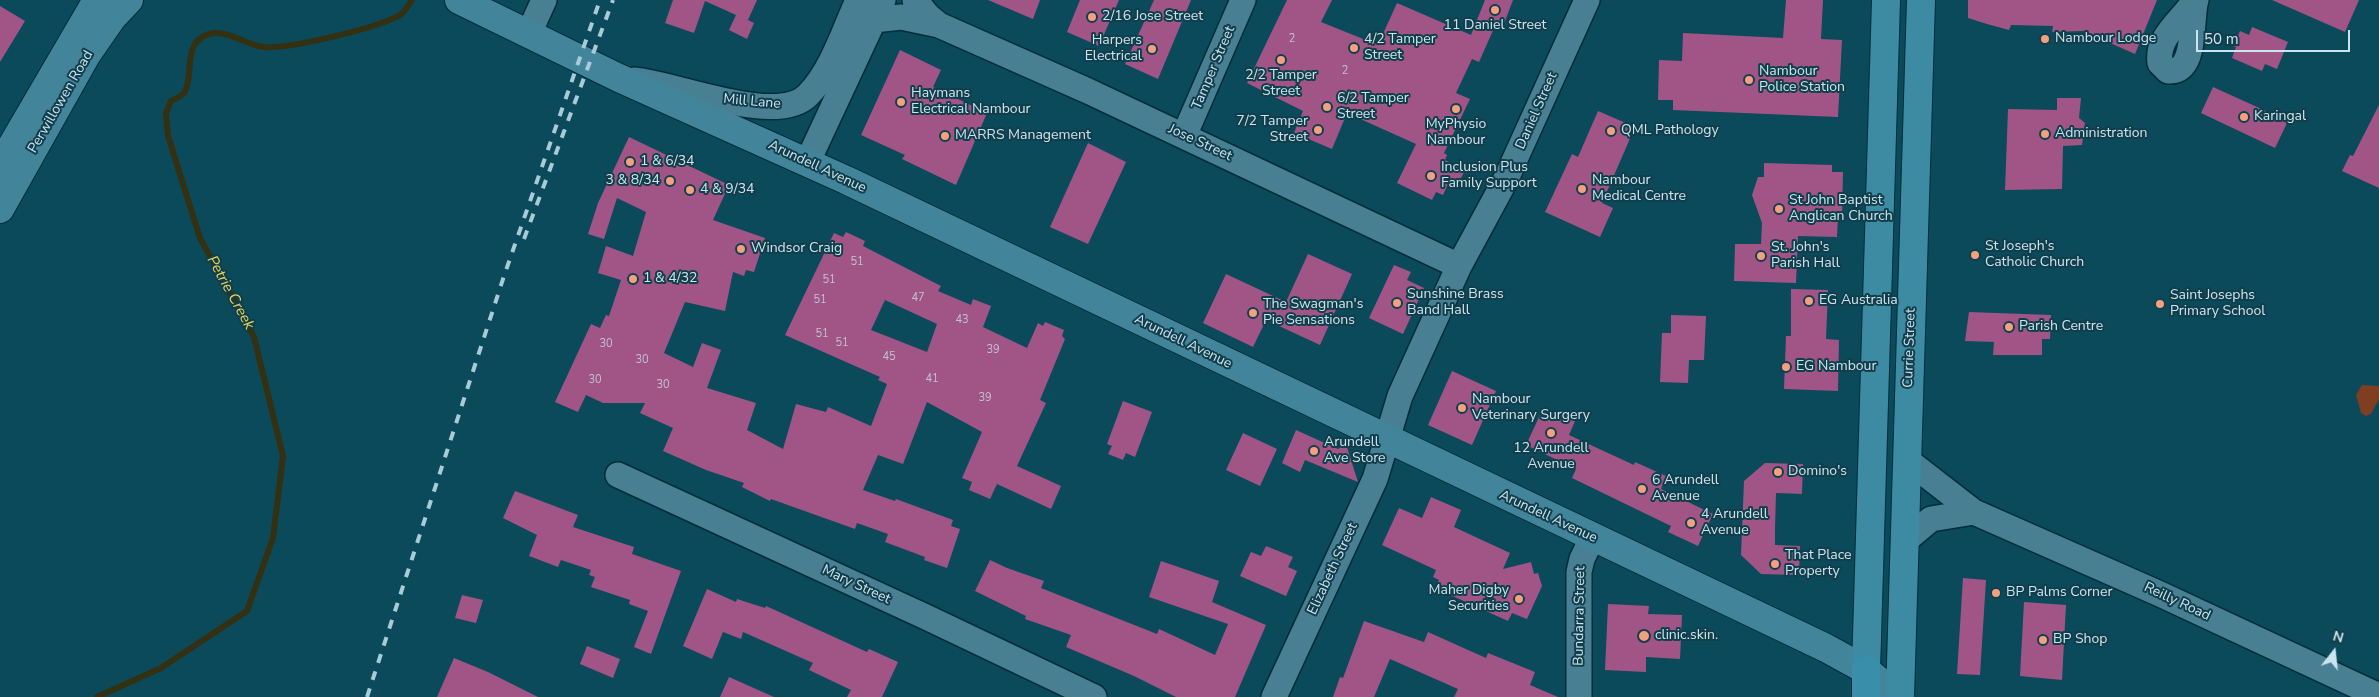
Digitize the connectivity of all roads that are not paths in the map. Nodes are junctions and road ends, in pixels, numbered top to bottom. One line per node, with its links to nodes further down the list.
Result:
1 (97, 0): 17 (main road, Perwillowen Road)
2 (129, 0): 18 (main road, Perwillowen Road)
3 (459, 0): 13 (main road, Arundell Avenue)
4 (544, 0): 13 (street)
5 (858, 0): 14 (street, Mill Lane)
6 (916, 0): 12 (street, Jose Street)
7 (1243, 0): 15 (street, Tamper Street)
8 (1587, 0): 19 (street, Daniel Street)
9 (1886, 0): 26 (main road)
10 (1921, 0): 21 (main road, Currie Street)
11 (878, 10): 12 (street, Jose Street); 16 (street)
12 (939, 24): 15 (street, Jose Street)
13 (530, 33): 14 (main road, Arundell Avenue)
14 (619, 78): 16 (main road, Arundell Avenue)
15 (1184, 136): 19 (street, Jose Street)
16 (806, 162): 20 (main road, Arundell Avenue)
17 (0, 166)
18 (0, 209)
19 (1459, 266): 20 (street, Daniel Street)
20 (1387, 439): 24 (main road, Arundell Avenue); 29 (street, Elizabeth Street)
21 (1907, 460): 23 (street, Reilly Road); 25 (main road, Currie Street)
22 (618, 475): 28 (street, Mary Street)
23 (1974, 512): 25 (street); 27 (street, Reilly Road)
24 (1592, 538): 26 (main road, Arundell Avenue); 30 (street, Bundarra Street)
25 (1906, 540): 32 (main road, Currie Street)
26 (1866, 670): 31 (highway); 32 (main road, Arundell Avenue)
27 (2379, 696)
28 (1094, 697)
29 (1274, 697)
30 (1579, 697)
31 (1866, 697)
32 (1899, 697)

